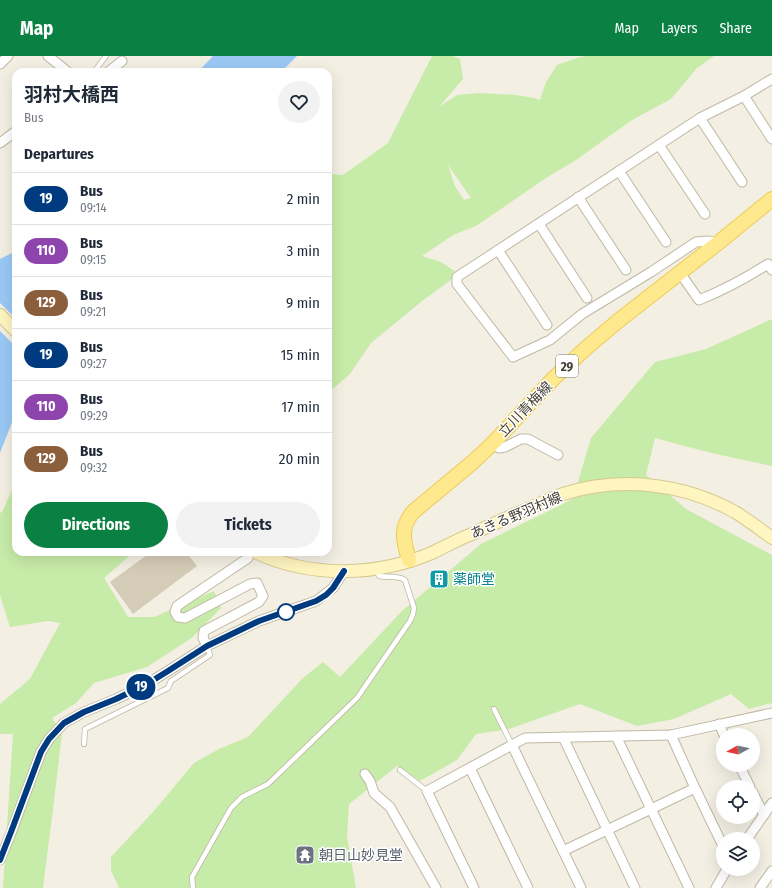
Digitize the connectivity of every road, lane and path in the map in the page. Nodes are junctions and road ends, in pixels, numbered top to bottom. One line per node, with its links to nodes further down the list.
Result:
1 (8, 56): 5 (street)
2 (48, 56): 6 (street)
3 (106, 56): 7 (lane)
4 (122, 61): 8 (street)
5 (0, 64)
6 (63, 68)
7 (97, 68)
8 (113, 68)
9 (772, 79): 10 (street)
10 (744, 96): 11 (street); 13 (street)
11 (700, 118): 15 (street); 17 (street)
12 (12, 134): 14 (street)
13 (772, 139)
14 (0, 144)
15 (659, 145): 16 (street); 20 (street)
16 (619, 171): 18 (street); 22 (street)
17 (742, 182)
18 (578, 197): 21 (street); 25 (street)
19 (772, 199): 23 (main road, 立川青梅線 / 29)
20 (705, 214)
21 (539, 224): 24 (street); 28 (street)
22 (666, 242)
23 (718, 243): 24 (street); 27 (main road, 立川青梅線 / 29)
24 (498, 250): 30 (street)
25 (626, 270)
26 (772, 270): 27 (street)
27 (680, 273): 32 (main road, 立川青梅線 / 29)
28 (587, 298)
29 (0, 315): 31 (main road)
30 (547, 325)
31 (12, 327)
32 (493, 443): 33 (street); 37 (main road, 立川青梅線 / 29)
33 (558, 455)
34 (772, 538): 37 (main road, あきる野羽村線)
35 (250, 556): 40 (street)
36 (255, 556): 39 (main road, あきる野羽村線)
37 (409, 560): 38 (main road, あきる野羽村線)
38 (376, 569): 39 (main road, あきる野羽村線); 66 (lane)
39 (344, 571): 40 (street)
40 (207, 646): 48 (lane); 63 (street)
41 (494, 709): 49 (lane)
42 (771, 716): 43 (street)
43 (719, 724): 44 (street); 45 (street)
44 (721, 728)
45 (671, 735): 46 (street); 53 (street)
46 (616, 736): 47 (street); 57 (street)
47 (563, 738): 49 (street); 59 (street)
48 (84, 744)
49 (512, 745): 50 (street); 62 (street)
50 (470, 768): 54 (street); 69 (street)
51 (400, 770): 54 (lane)
52 (365, 774): 67 (street)
53 (695, 788): 57 (street); 60 (street)
54 (427, 791): 68 (street)
55 (772, 803): 58 (street)
56 (760, 807): 58 (street)
57 (651, 808): 59 (street); 72 (street)
58 (764, 815): 61 (street)
59 (607, 829): 62 (street); 71 (street)
60 (716, 832)
61 (752, 832)
62 (563, 851): 70 (street)
63 (0, 860)
64 (772, 871): 74 (street)
65 (723, 876): 73 (street)
66 (193, 888)
67 (436, 888)
68 (474, 888)
69 (528, 888)
70 (581, 888)
71 (635, 888)
72 (689, 888)
73 (716, 888)
74 (760, 888)

